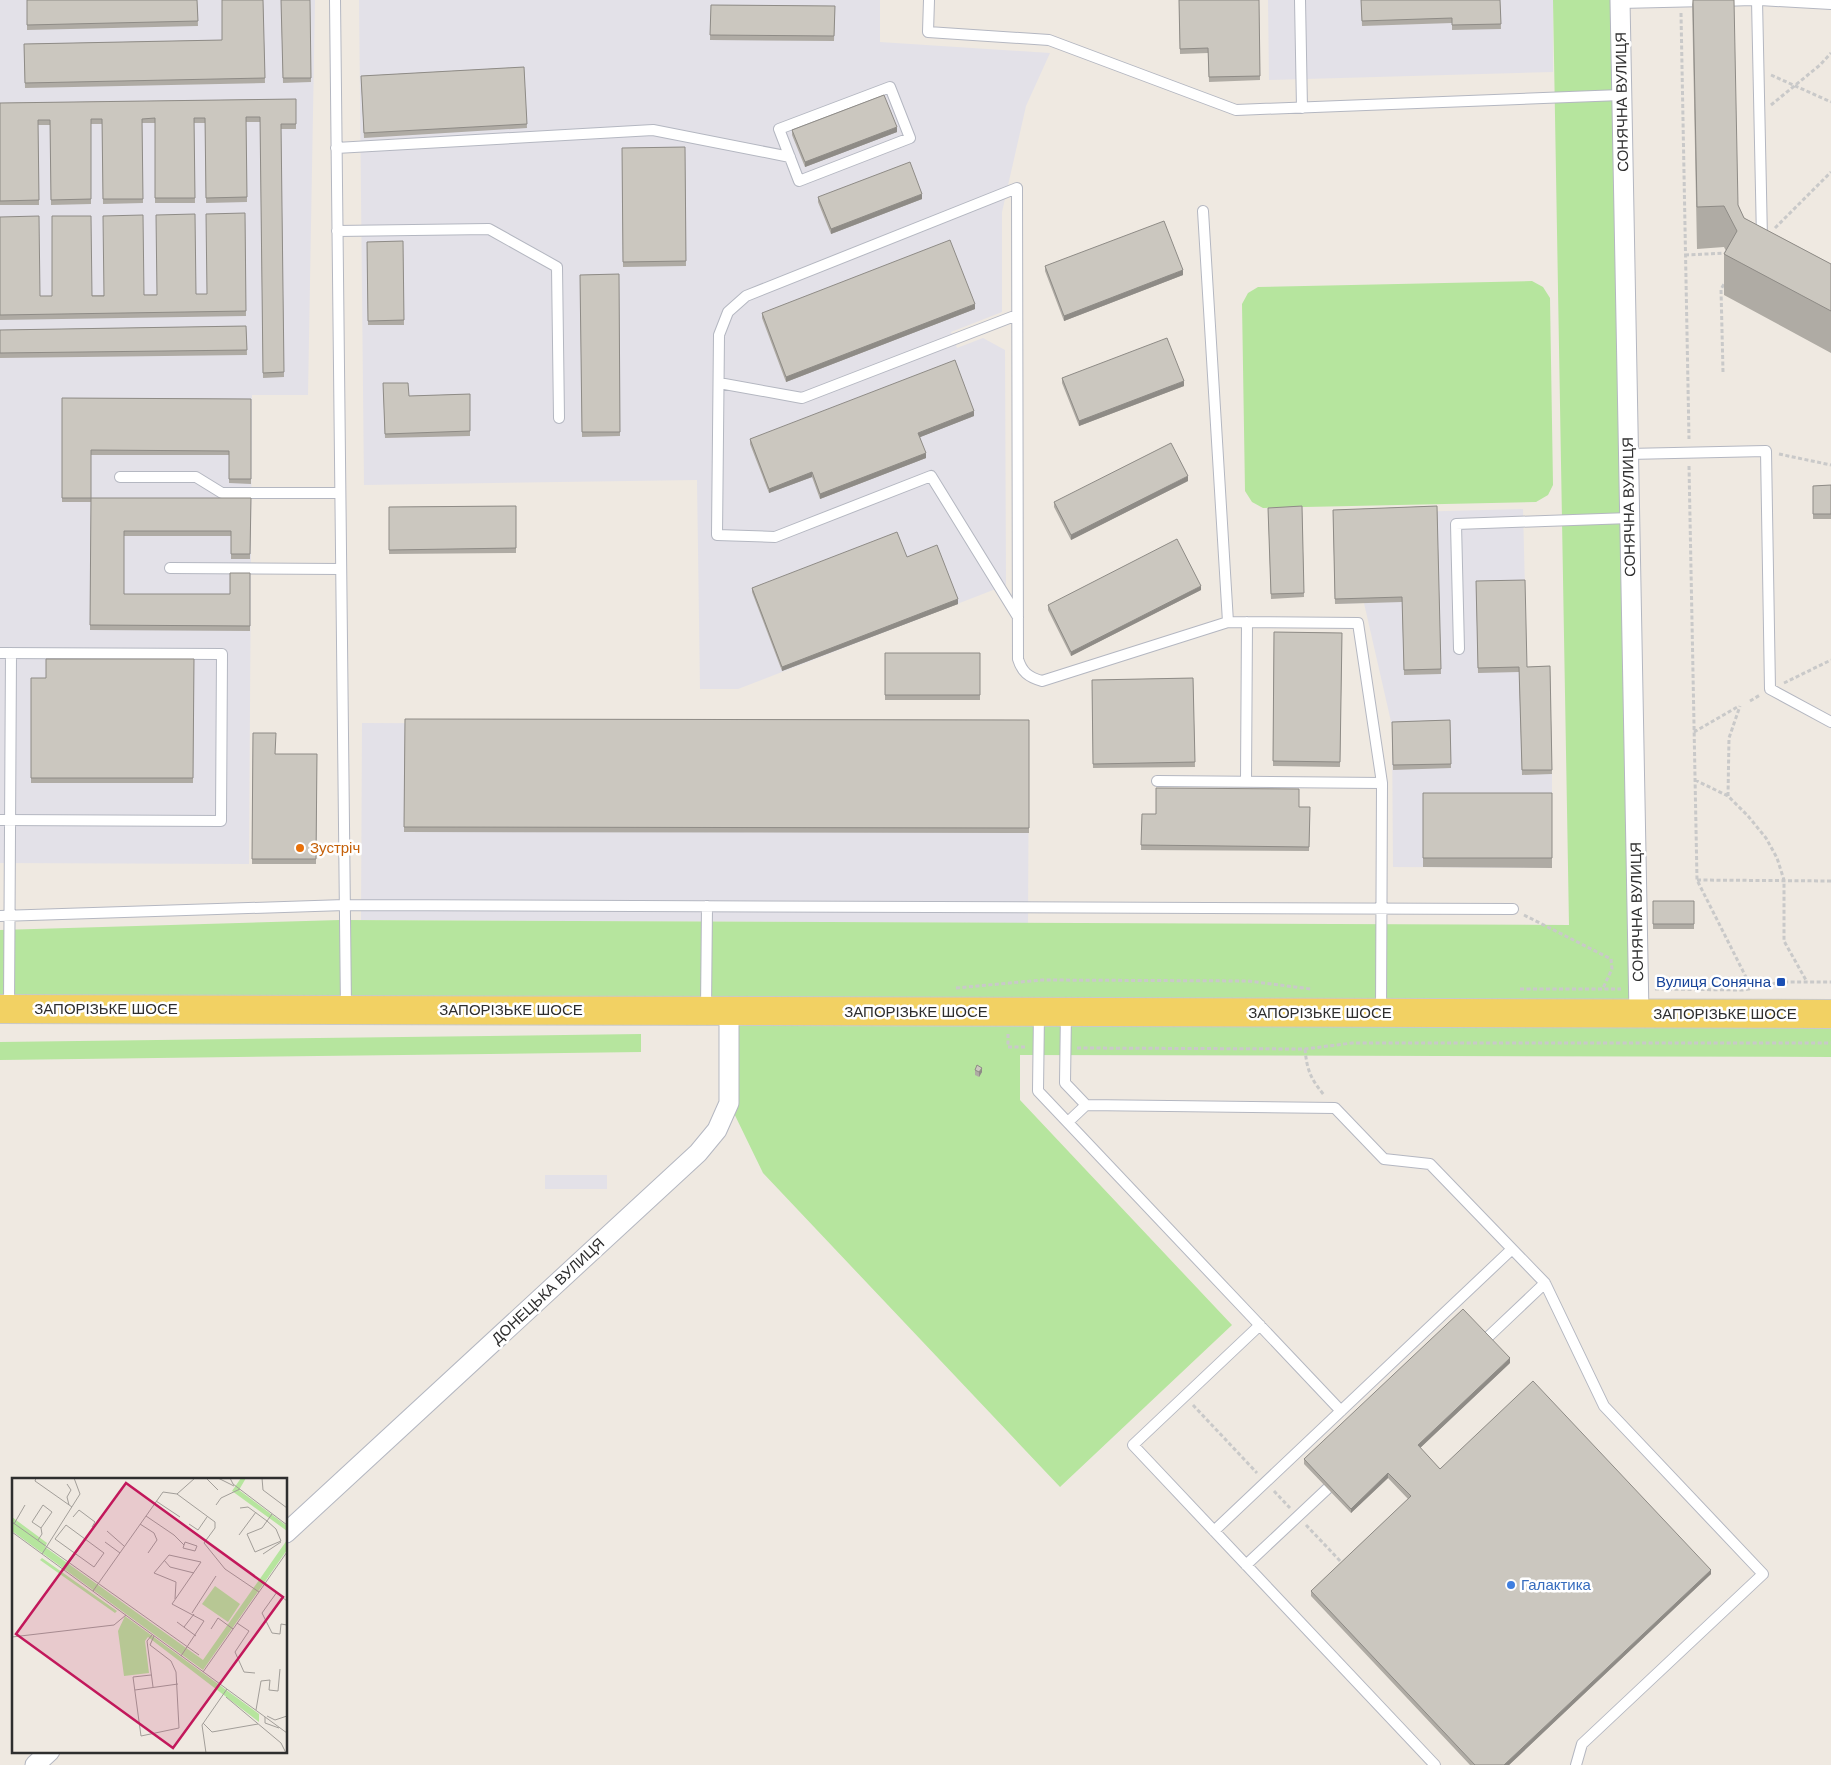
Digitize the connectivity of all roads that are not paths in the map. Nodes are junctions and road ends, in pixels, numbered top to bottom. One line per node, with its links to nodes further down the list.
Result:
1 (334, 0): 10 (lane)
2 (929, 0): 9 (lane)
3 (1300, 0): 9 (lane)
4 (1752, 0): 6 (lane)
5 (1758, 0): 7 (lane); 14 (lane)
6 (1620, 2): 8 (street, СОНЯЧНА ВУЛИЦЯ)
7 (1831, 4)
8 (1621, 95): 9 (lane); 18 (street, СОНЯЧНА ВУЛИЦЯ)
9 (1302, 108)
10 (336, 148): 11 (lane); 13 (lane)
11 (790, 157): 11 (lane)
12 (1203, 211): 25 (lane)
13 (337, 231): 17 (lane); 20 (lane)
14 (1766, 243)
15 (1017, 315): 16 (lane); 16 (lane); 24 (lane)
16 (718, 383): 24 (lane)
17 (559, 418)
18 (1628, 454): 21 (street, СОНЯЧНА ВУЛИЦЯ); 29 (lane)
19 (120, 477): 20 (lane)
20 (340, 493): 23 (lane)
21 (1630, 518): 27 (lane); 45 (street, СОНЯЧНА ВУЛИЦЯ)
22 (170, 568): 23 (lane)
23 (341, 569): 34 (lane)
24 (1018, 617): 25 (lane)
25 (1228, 622): 26 (lane)
26 (1247, 622): 31 (lane); 32 (lane)
27 (1459, 650)
28 (5, 653): 33 (lane); 33 (lane)
29 (1831, 722)
30 (1157, 781): 31 (lane)
31 (1246, 781): 32 (lane)
32 (1382, 782): 36 (lane)
33 (5, 820): 38 (lane)
34 (345, 905): 35 (lane); 38 (lane); 40 (lane)
35 (707, 906): 36 (lane); 41 (lane)
36 (1382, 908): 37 (lane); 44 (lane)
37 (1513, 909)
38 (5, 915): 39 (lane)
39 (4, 1009): 40 (main road, ЗАПОРІЗЬКЕ ШОСЕ)
40 (346, 1010): 41 (main road, ЗАПОРІЗЬКЕ ШОСЕ)
41 (718, 1011): 42 (main road, ЗАПОРІЗЬКЕ ШОСЕ); 55 (street, ДОНЕЦЬКА ВУЛИЦЯ)
42 (1038, 1012): 43 (main road, ЗАПОРІЗЬКЕ ШОСЕ); 48 (lane)
43 (1066, 1012): 44 (main road, ЗАПОРІЗЬКЕ ШОСЕ); 47 (lane)
44 (1381, 1013): 45 (main road, ЗАПОРІЗЬКЕ ШОСЕ)
45 (1639, 1014): 46 (main road, ЗАПОРІЗЬКЕ ШОСЕ)
46 (1831, 1014)
47 (1086, 1105): 48 (lane); 49 (lane)
48 (1068, 1122): 51 (lane)
49 (1512, 1249): 50 (lane); 53 (lane)
50 (1545, 1283): 52 (lane); 61 (lane)
51 (1260, 1325): 53 (lane); 56 (lane)
52 (1487, 1338)
53 (1341, 1411): 56 (lane)
54 (1327, 1489): 57 (lane)
55 (288, 1531)
56 (1214, 1531): 57 (lane)
57 (1246, 1565): 60 (lane)
58 (49, 1752): 59 (street)
59 (35, 1765)
60 (1435, 1765)
61 (1576, 1765)

